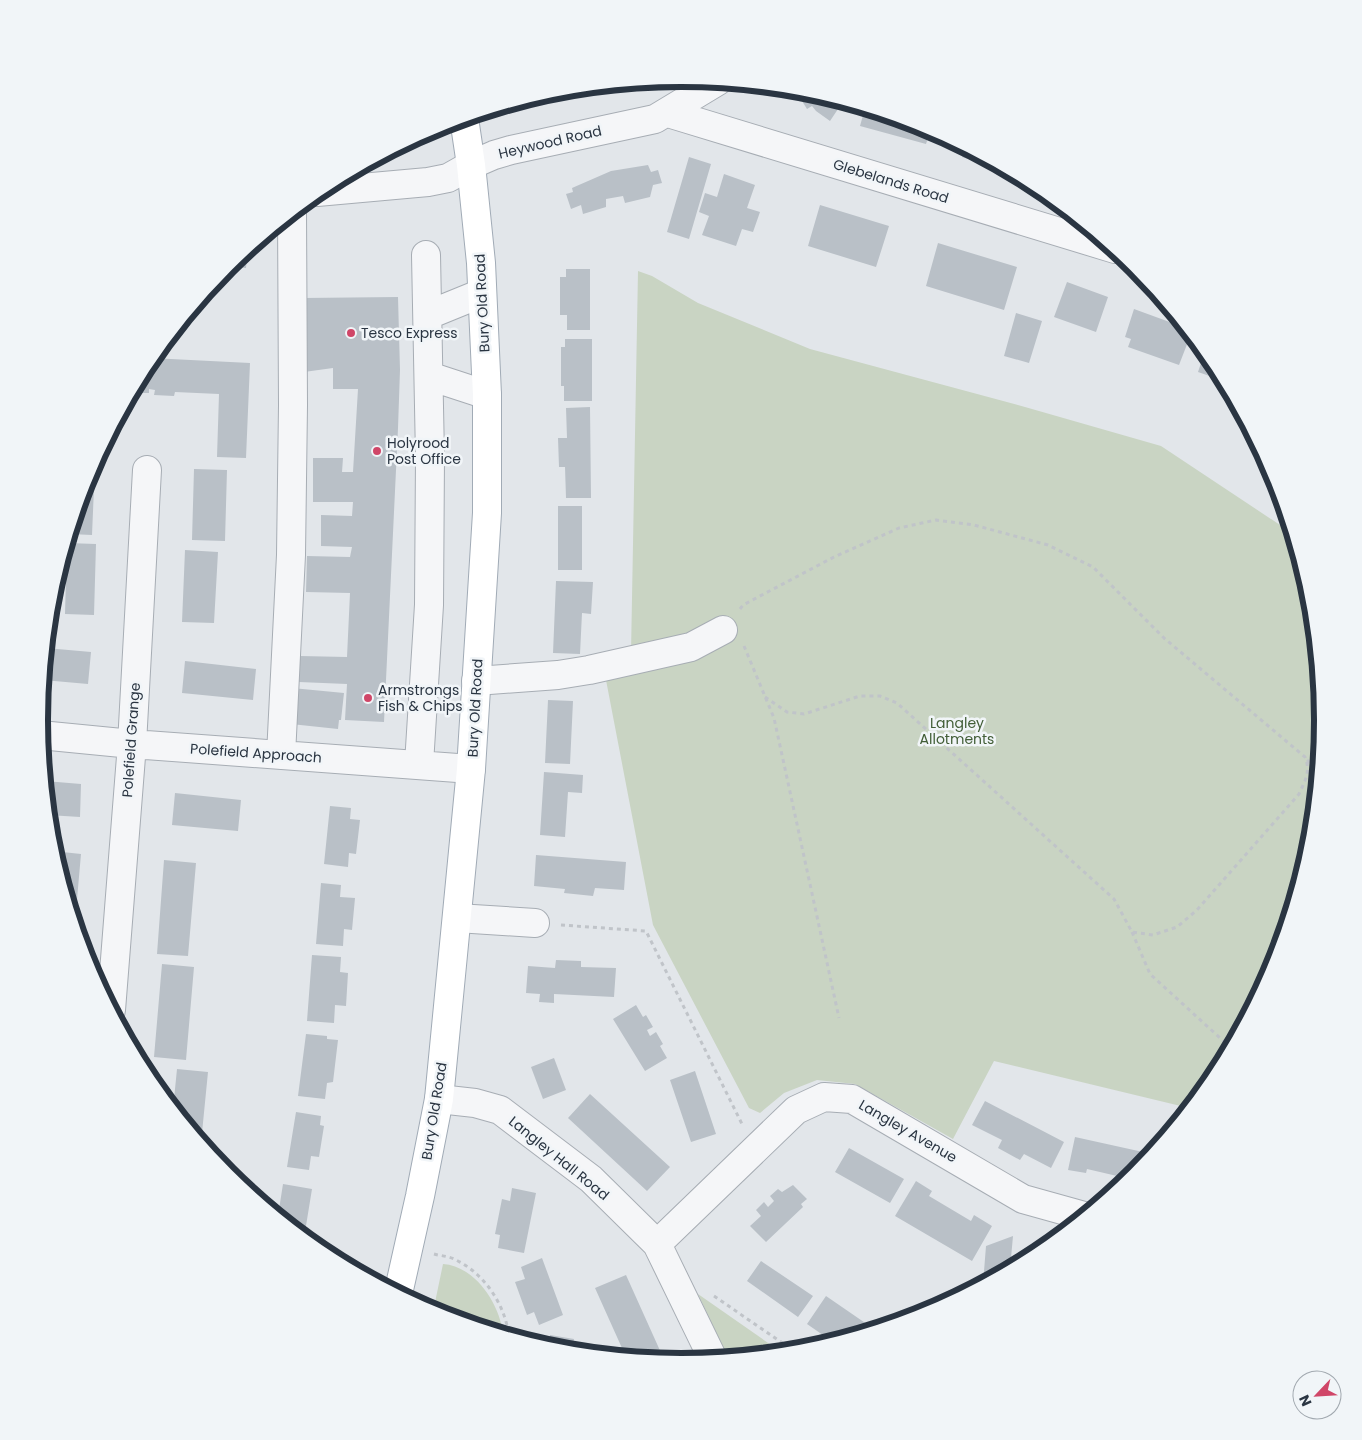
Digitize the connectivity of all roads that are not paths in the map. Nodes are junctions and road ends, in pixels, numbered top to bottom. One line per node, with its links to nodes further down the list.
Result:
1 (708, 88): 2 (street, Heywood Road)
2 (668, 113): 4 (street, Heywood Road); 7 (street, Glebelands Road)
3 (465, 125): 4 (main road, Bury Old Road)
4 (471, 164): 5 (street, Heywood Road); 9 (main road, Bury Old Road)
5 (333, 191)
6 (292, 219): 18 (street)
7 (1100, 245)
8 (426, 255): 10 (street)
9 (482, 293): 10 (street); 12 (main road, Bury Old Road)
10 (428, 315): 11 (street)
11 (429, 376): 12 (street); 19 (street)
12 (487, 395): 15 (main road, Bury Old Road)
13 (147, 470): 17 (street, Polefield Grange)
14 (723, 630): 15 (street)
15 (476, 681): 20 (main road, Bury Old Road)
16 (48, 736): 17 (street, Polefield Approach)
17 (132, 744): 18 (street, Polefield Approach); 23 (street, Polefield Grange)
18 (282, 755): 19 (street, Polefield Approach)
19 (419, 764): 20 (street, Polefield Approach)
20 (471, 769): 21 (main road, Bury Old Road)
21 (457, 918): 22 (street); 24 (main road, Bury Old Road)
22 (535, 923)
23 (112, 998)
24 (439, 1099): 26 (street, Langley Hall Road); 27 (main road, Bury Old Road)
25 (1077, 1214): 26 (street, Langley Avenue)
26 (657, 1244): 28 (street, Langley Hall Road)
27 (400, 1287)
28 (710, 1353)

